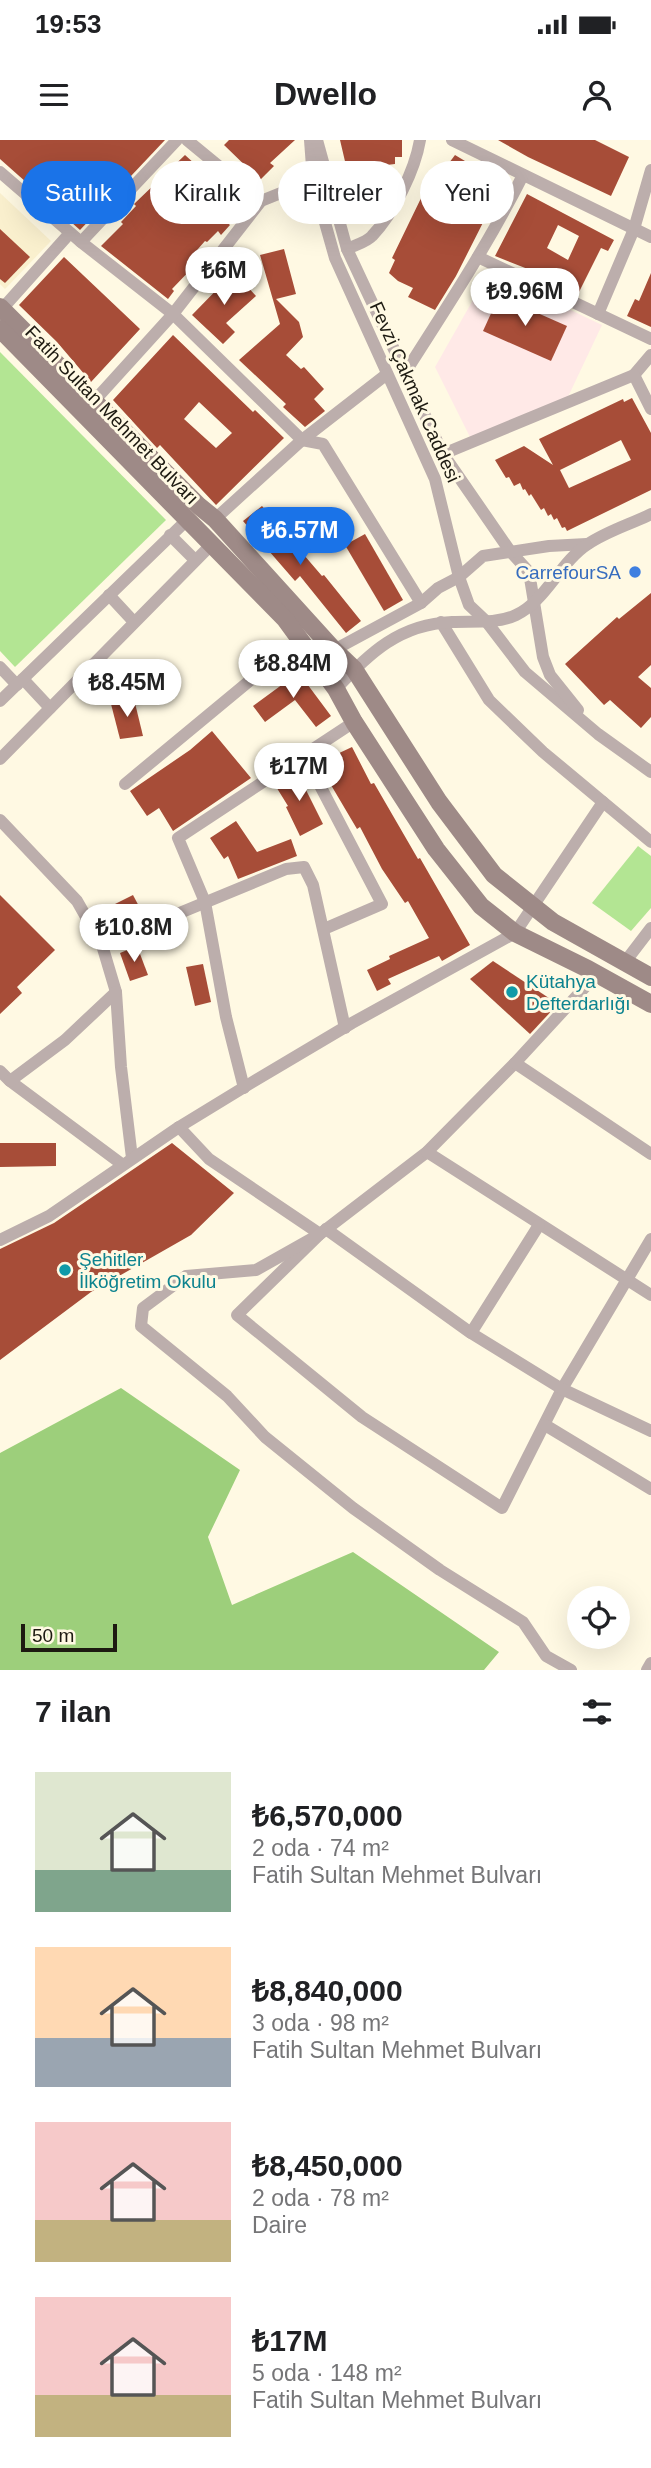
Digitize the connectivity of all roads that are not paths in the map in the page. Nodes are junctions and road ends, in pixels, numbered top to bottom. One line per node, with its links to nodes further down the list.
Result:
1 (177, 140): 16 (street)
2 (187, 140): 7 (street)
3 (310, 140): 8 (street, Fevzi Çakmak Caddesi)
4 (317, 140): 17 (street, Fevzi Çakmak Caddesi)
5 (420, 140): 17 (street)
6 (452, 140): 11 (street)
7 (212, 161)
8 (312, 161)
9 (651, 170): 14 (street)
10 (0, 172): 16 (street)
11 (523, 175): 14 (street); 18 (street)
12 (243, 224): 20 (street)
13 (325, 224): 26 (street, Fevzi Çakmak Caddesi)
14 (634, 229): 15 (street); 21 (street)
15 (651, 237)
16 (75, 238): 19 (street); 20 (street)
17 (347, 248): 25 (street, Fevzi Çakmak Caddesi)
18 (478, 257): 21 (street); 25 (street)
19 (1, 308): 28 (main road, Fatih Sultan Mehmet Bulvarı)
20 (173, 314): 28 (street); 30 (street)
21 (598, 314): 23 (street)
22 (0, 329): 34 (main road, Fatih Sultan Mehmet Bulvarı)
23 (651, 339)
24 (651, 355): 27 (street)
25 (406, 371): 31 (street, Fevzi Çakmak Caddesi)
26 (387, 374): 30 (street); 41 (street, Fevzi Çakmak Caddesi)
27 (634, 375): 29 (street); 31 (street)
28 (95, 400): 32 (main road, Fatih Sultan Mehmet Bulvarı)
29 (651, 409)
30 (302, 440): 35 (street); 44 (street)
31 (443, 454): 39 (street, Fevzi Çakmak Caddesi)
32 (199, 506): 34 (main road); 35 (main road, Fatih Sultan Mehmet Bulvarı)
33 (651, 514): 38 (street)
34 (186, 521): 36 (street); 37 (main road, Fatih Sultan Mehmet Bulvarı)
35 (221, 525): 37 (main road); 49 (main road, Fatih Sultan Mehmet Bulvarı)
36 (170, 535): 40 (street); 42 (street)
37 (212, 544): 40 (street); 48 (main road, Fatih Sultan Mehmet Bulvarı)
38 (587, 544): 39 (street); 43 (street)
39 (510, 551): 41 (street); 43 (street, Fevzi Çakmak Caddesi)
40 (195, 560): 46 (street)
41 (459, 577): 44 (street); 45 (street, Fevzi Çakmak Caddesi)
42 (109, 595): 46 (street); 52 (street)
43 (534, 601): 45 (street); 57 (street, Fevzi Çakmak Caddesi)
44 (421, 603): 49 (street)
45 (486, 621): 47 (street); 57 (street, Fevzi Çakmak Caddesi)
46 (134, 622): 55 (street)
47 (441, 622): 51 (street); 62 (street)
48 (299, 640): 53 (main road, Fatih Sultan Mehmet Bulvarı); 61 (street)
49 (334, 650): 51 (main road, Fatih Sultan Mehmet Bulvarı)
50 (0, 667): 52 (street)
51 (354, 669): 53 (street); 66 (main road, Fatih Sultan Mehmet Bulvarı)
52 (20, 682): 54 (street); 55 (street)
53 (336, 689): 56 (main road, Fatih Sultan Mehmet Bulvarı)
54 (0, 701)
55 (50, 708): 59 (street)
56 (354, 722): 58 (street); 69 (main road, Fatih Sultan Mehmet Bulvarı)
57 (598, 734): 60 (street, Fevzi Çakmak Caddesi)
58 (304, 755): 65 (street); 68 (street)
59 (0, 759)
60 (651, 772)
61 (125, 784)
62 (603, 802): 64 (street); 66 (street)
63 (0, 820): 70 (street)
64 (651, 842)
65 (205, 902): 68 (street); 70 (street); 80 (street)
66 (533, 906): 69 (street); 71 (main road, Fatih Sultan Mehmet Bulvarı)
67 (651, 928): 71 (street)
68 (324, 929): 76 (street)
69 (515, 933): 72 (main road, Fatih Sultan Mehmet Bulvarı); 76 (street)
70 (102, 945): 74 (street)
71 (625, 962): 73 (main road, Fatih Sultan Mehmet Bulvarı)
72 (597, 974): 75 (main road, Fatih Sultan Mehmet Bulvarı); 77 (street)
73 (651, 977)
74 (116, 992): 79 (street); 84 (street)
75 (651, 1004)
76 (345, 1028): 80 (street)
77 (515, 1063): 82 (street); 83 (street)
78 (0, 1071): 79 (street)
79 (10, 1081): 84 (street)
80 (244, 1088): 81 (street)
81 (179, 1127): 84 (street); 86 (street)
82 (427, 1152): 85 (street); 86 (street)
83 (651, 1154)
84 (127, 1161): 88 (street)
85 (539, 1224): 89 (street); 91 (street)
86 (323, 1231): 91 (street); 93 (street); 96 (street)
87 (651, 1239): 89 (street)
88 (0, 1240)
89 (627, 1281): 90 (street); 92 (street)
90 (651, 1295)
91 (471, 1333): 92 (street)
92 (562, 1389): 93 (street); 94 (street)
93 (545, 1425): 95 (street)
94 (651, 1431)
95 (651, 1489)
96 (571, 1670)

